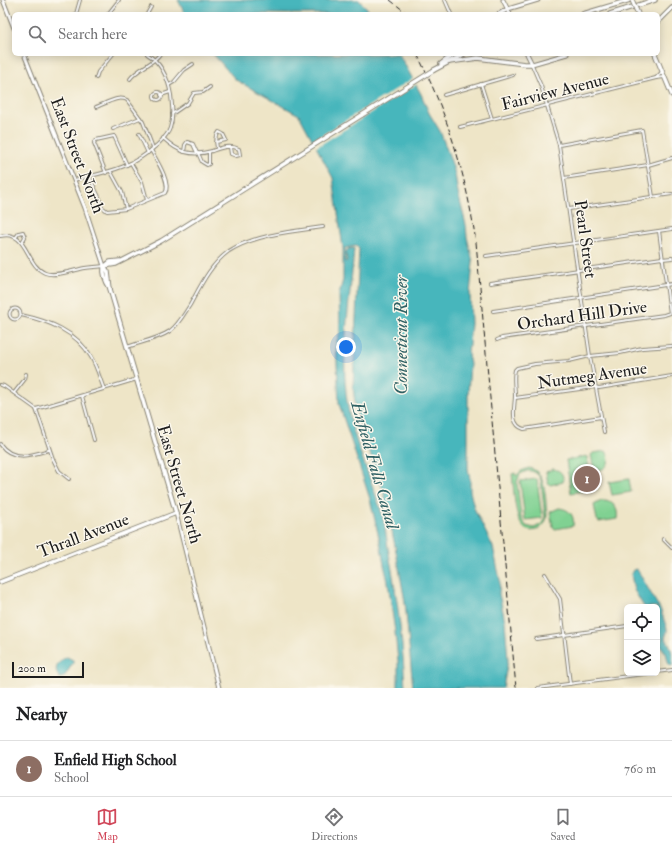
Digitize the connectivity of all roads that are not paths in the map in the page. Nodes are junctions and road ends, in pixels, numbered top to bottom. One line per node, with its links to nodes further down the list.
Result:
1 (3, 0): 22 (main road)
2 (80, 0): 12 (street)
3 (119, 0): 13 (street)
4 (445, 0): 15 (street)
5 (503, 0): 11 (main road)
6 (535, 0): 11 (main road)
7 (631, 0): 18 (main road); 20 (main road, bridge)
8 (655, 0): 19 (main road)
9 (151, 7): 14 (street)
10 (672, 8): 21 (main road)
11 (508, 9): 16 (main road); 17 (main road)
12 (77, 12)
13 (110, 12)
14 (148, 12)
15 (450, 12)
16 (503, 12)
17 (509, 12)
18 (591, 12)
19 (616, 12)
20 (637, 12)
21 (660, 20)
22 (12, 23)
23 (25, 56): 76 (main road, East Street North)
24 (111, 56): 40 (street)
25 (150, 56): 32 (street)
26 (158, 56): 32 (street)
27 (452, 56): 36 (main road)
28 (460, 56): 33 (main road)
29 (528, 56): 35 (main road, Pearl Street)
30 (560, 56): 35 (main road)
31 (656, 56): 37 (main road)
32 (155, 60): 42 (street); 44 (street)
33 (448, 62): 35 (main road); 36 (main road)
34 (193, 64): 44 (street)
35 (532, 64): 50 (street, Pearl Street)
36 (435, 70): 92 (main road, bridge)
37 (662, 72): 39 (main road); 41 (street)
38 (512, 75): 43 (street)
39 (664, 77): 41 (street, Fairview Avenue); 49 (main road)
40 (96, 78)
41 (656, 78): 50 (street, Fairview Avenue)
42 (130, 79)
43 (481, 84): 48 (street); 54 (street)
44 (169, 85): 46 (street)
45 (210, 87): 52 (street)
46 (170, 92): 47 (street); 52 (street)
47 (161, 95)
48 (444, 95)
49 (672, 95)
50 (546, 105): 54 (street, Fairview Avenue); 60 (street, Pearl Street)
51 (96, 107): 53 (street)
52 (172, 114): 58 (street)
53 (140, 118): 56 (street); 63 (street)
54 (492, 119): 55 (street, Fairview Avenue)
55 (460, 127)
56 (113, 129)
57 (139, 134): 66 (street)
58 (163, 138): 63 (street); 65 (street)
59 (216, 142): 59 (street); 62 (street)
60 (559, 146): 71 (street); 75 (street, Pearl Street)
61 (230, 147): 61 (street); 62 (street)
62 (217, 148): 64 (street)
63 (152, 149): 66 (street); 79 (street)
64 (209, 151): 67 (street); 67 (street)
65 (184, 152): 67 (street); 67 (street)
66 (148, 153): 69 (street)
67 (197, 153)
68 (672, 158): 71 (street)
69 (131, 163): 70 (street); 79 (street)
70 (127, 165): 72 (street); 73 (street)
71 (648, 165): 75 (street); 78 (street)
72 (111, 172): 73 (street); 80 (street)
73 (106, 173): 74 (street)
74 (89, 176): 76 (street); 80 (street)
75 (564, 178): 81 (street, Pearl Street)
76 (74, 180): 92 (main road, East Street North)
77 (672, 194): 78 (street)
78 (653, 197): 81 (street)
79 (147, 200): 80 (street)
80 (126, 209)
81 (569, 209): 88 (street, Pearl Street)
82 (323, 227): 103 (street)
83 (672, 229): 84 (street)
84 (658, 231): 88 (street); 91 (street)
85 (0, 236): 86 (street)
86 (15, 237): 87 (street); 87 (street)
87 (22, 242): 92 (street)
88 (574, 244): 89 (street); 93 (street, Pearl Street)
89 (486, 256)
90 (672, 258): 91 (street)
91 (662, 259): 93 (street); 96 (street)
92 (104, 266): 103 (main road, East Street North)
93 (578, 270): 94 (street); 97 (street, Pearl Street)
94 (490, 284)
95 (672, 284): 96 (street)
96 (666, 285): 97 (street); 100 (street, Orchard Hill Drive)
97 (582, 297): 98 (street); 100 (street, Pearl Street)
98 (493, 311)
99 (21, 315): 99 (street); 110 (street)
100 (586, 327): 101 (street, Orchard Hill Drive); 104 (street, Pearl Street)
101 (497, 340)
102 (672, 346): 104 (street)
103 (127, 347): 107 (main road, East Street North)
104 (590, 356): 109 (street, Pearl Street); 113 (street)
105 (26, 374): 111 (street)
106 (672, 376): 109 (street, Nutmeg Avenue)
107 (137, 380): 110 (street); 121 (main road, East Street North)
108 (0, 385): 111 (street)
109 (596, 387): 113 (street, Nutmeg Avenue); 115 (street, Pearl Street)
110 (104, 390): 112 (street)
111 (14, 393): 114 (street)
112 (82, 396): 114 (street); 117 (street)
113 (515, 398): 115 (street)
114 (36, 409): 119 (street)
115 (601, 417): 116 (street, Pearl Street)
116 (604, 432)
117 (94, 440)
118 (0, 444): 119 (street)
119 (50, 450): 120 (street)
120 (69, 479)
121 (176, 513): 125 (main road, Thrall Avenue); 133 (main road, East Street North)
122 (662, 539): 123 (street)
123 (672, 548)
124 (545, 574): 127 (street)
125 (0, 582)
126 (624, 626): 127 (street)
127 (565, 635): 128 (street); 132 (street)
128 (536, 639)
129 (672, 670): 130 (street)
130 (660, 672)
131 (629, 676): 132 (street)
132 (570, 684): 134 (street)
133 (219, 688)
134 (538, 688)

